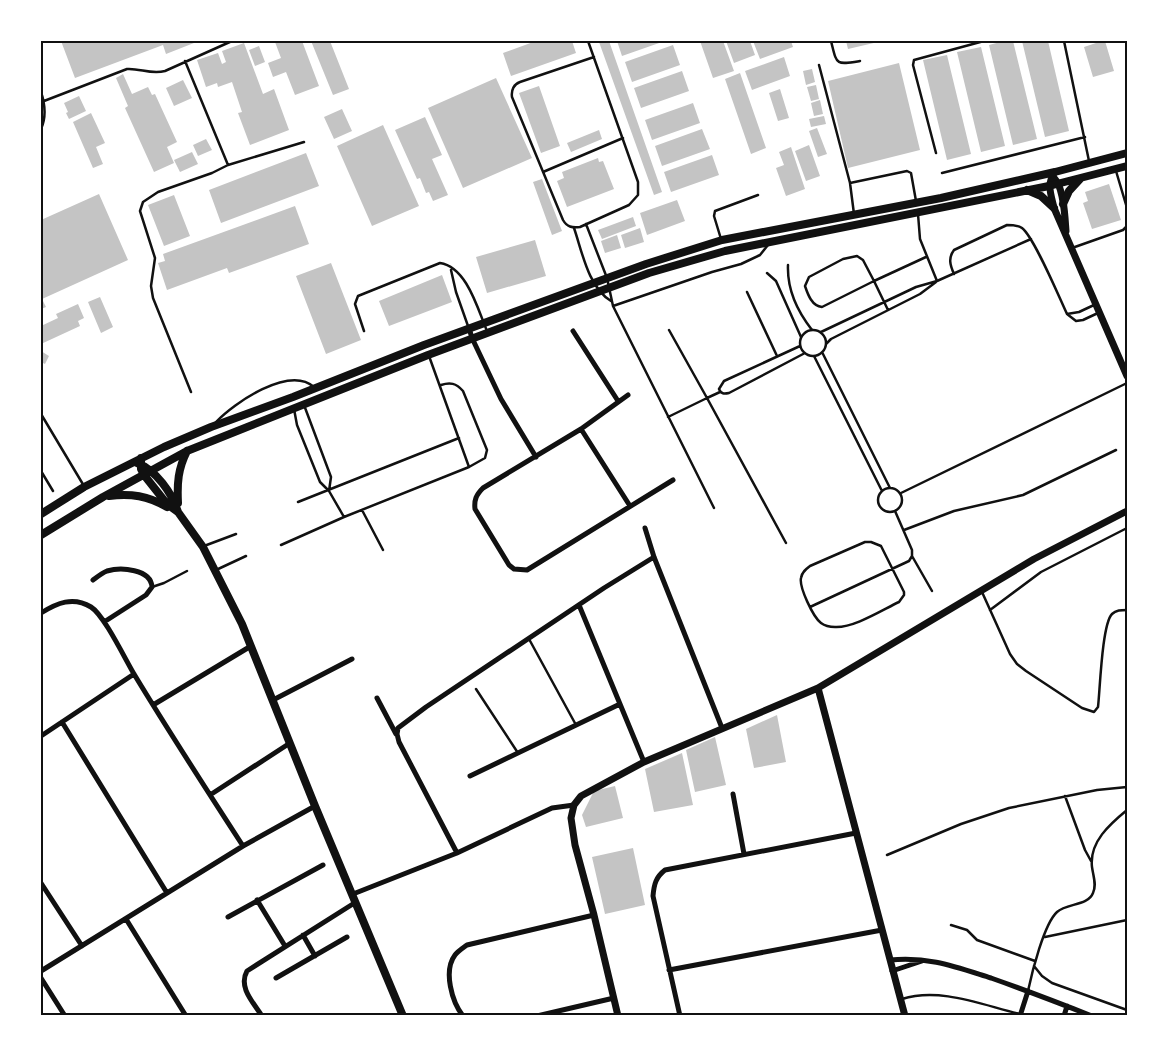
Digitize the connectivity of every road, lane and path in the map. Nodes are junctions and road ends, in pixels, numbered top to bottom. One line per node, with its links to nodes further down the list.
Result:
1 (232, 41): 7 (lane)
2 (588, 41): 6 (lane)
3 (831, 41): 8 (lane)
4 (984, 41): 16 (lane)
5 (1064, 41): 13 (lane)
6 (594, 57): 14 (lane); 22 (lane)
7 (185, 61): 11 (lane); 19 (lane)
8 (860, 61)
9 (820, 65): 26 (lane)
10 (41, 92): 11 (lane)
11 (44, 101): 12 (lane)
12 (41, 129)
13 (1084, 137): 18 (lane); 23 (lane)
14 (624, 138): 22 (lane); 37 (lane)
15 (304, 142): 19 (lane)
16 (936, 153)
17 (1127, 153): 18 (main road)
18 (1090, 162): 24 (main road)
19 (228, 165): 86 (lane)
20 (1127, 166): 21 (main road)
21 (1116, 169): 25 (main road); 34 (lane)
22 (543, 172): 39 (lane)
23 (942, 173)
24 (1051, 174): 27 (street); 28 (street); 31 (main road)
25 (1084, 176): 27 (main road); 32 (main road)
26 (850, 183): 31 (lane); 36 (lane)
27 (1059, 184): 28 (main road); 32 (street)
28 (1049, 186): 29 (main road); 33 (street)
29 (1025, 190): 33 (main road); 35 (main road)
30 (758, 194): 42 (lane)
31 (916, 203): 36 (main road)
32 (1063, 204): 40 (street)
33 (1054, 208): 40 (street)
34 (1127, 208)
35 (918, 213): 43 (main road); 45 (lane)
36 (854, 215): 42 (main road)
37 (586, 224): 39 (lane); 50 (lane)
38 (1127, 226): 44 (lane)
39 (574, 228): 53 (lane)
40 (1067, 237): 44 (street)
41 (1031, 239): 49 (lane); 49 (lane); 63 (lane)
42 (722, 240): 50 (main road)
43 (771, 242): 54 (main road); 60 (lane)
44 (1071, 248): 59 (street)
45 (926, 257): 51 (lane); 52 (lane)
46 (788, 265): 67 (lane)
47 (450, 268): 64 (lane); 65 (lane); 68 (lane)
48 (767, 273): 72 (lane)
49 (954, 274): 52 (lane)
50 (607, 278): 53 (main road); 54 (lane)
51 (874, 281): 51 (lane); 58 (lane)
52 (937, 282): 58 (lane); 61 (lane)
53 (594, 283): 55 (lane); 64 (main road)
54 (609, 287): 55 (main road); 57 (lane)
55 (599, 290): 57 (lane); 71 (main road)
56 (747, 292): 80 (lane)
57 (611, 301): 60 (lane)
58 (884, 302): 61 (lane); 70 (lane)
59 (1094, 305): 62 (street); 63 (lane)
60 (613, 306): 95 (lane)
61 (888, 310): 74 (lane)
62 (1098, 313): 63 (lane); 82 (street)
63 (1067, 314)
64 (483, 323): 65 (main road); 71 (lane)
65 (469, 328): 73 (street); 75 (main road)
66 (669, 330): 90 (lane)
67 (812, 330): 70 (lane); 72 (lane)
68 (364, 331)
69 (573, 332): 91 (street)
70 (821, 332): 74 (lane)
71 (487, 333): 73 (main road)
72 (801, 337): 76 (lane)
73 (472, 338): 79 (main road); 101 (street)
74 (826, 344): 77 (lane)
75 (424, 345): 79 (main road); 85 (main road)
76 (800, 346): 78 (lane); 80 (lane)
77 (822, 352): 81 (lane); 109 (lane)
78 (805, 353): 81 (lane); 87 (lane)
79 (428, 355): 84 (lane); 92 (main road)
80 (777, 356): 87 (lane)
81 (814, 356): 111 (lane)
82 (1127, 376)
83 (1127, 383): 113 (lane)
84 (440, 385): 98 (lane); 103 (lane)
85 (315, 388): 89 (main road); 96 (lane)
86 (191, 392)
87 (720, 392): 90 (lane)
88 (628, 395): 91 (street)
89 (293, 397): 93 (main road); 96 (main road)
90 (707, 398): 95 (lane); 129 (lane)
91 (618, 401): 97 (street)
92 (304, 405): 93 (main road); 112 (lane)
93 (294, 409): 100 (main road); 112 (lane)
94 (41, 414): 108 (lane)
95 (668, 418): 117 (lane)
96 (211, 427): 102 (main road)
97 (581, 429): 101 (street); 116 (street)
98 (459, 438): 103 (lane); 112 (lane)
99 (1116, 450): 126 (lane)
100 (187, 451): 105 (main road); 120 (main road)
101 (536, 457): 116 (street)
102 (138, 462): 105 (main road); 106 (main road); 108 (main road)
103 (469, 467): 118 (lane)
104 (41, 471): 110 (lane)
105 (152, 471): 106 (main road); 120 (main road)
106 (144, 475): 114 (main road); 120 (main road)
107 (673, 480): 116 (street)
108 (84, 487): 122 (main road)
109 (890, 488): 111 (lane); 113 (lane)
110 (53, 490)
111 (882, 490): 121 (lane)
112 (329, 491): 115 (lane); 123 (lane)
113 (901, 493): 121 (lane)
114 (104, 497): 120 (main road); 128 (main road)
115 (298, 502)
116 (630, 506)
117 (714, 508)
118 (362, 510): 123 (lane); 132 (lane)
119 (1127, 511): 142 (street)
120 (178, 512): 131 (main road)
121 (895, 512): 126 (lane)
122 (41, 514)
123 (344, 517): 130 (lane)
124 (645, 528): 135 (street)
125 (1127, 528): 145 (lane)
126 (904, 530): 134 (lane)
127 (236, 534): 131 (lane)
128 (41, 536)
129 (786, 543)
130 (281, 545)
131 (203, 547): 137 (main road)
132 (384, 550)
133 (246, 556): 137 (lane)
134 (912, 556): 136 (lane); 141 (lane)
135 (654, 557): 143 (street); 161 (street)
136 (893, 569): 144 (lane); 144 (lane); 144 (lane)
137 (216, 570): 150 (main road)
138 (188, 571): 140 (lane)
139 (93, 580): 140 (street)
140 (152, 587): 148 (street)
141 (932, 591)
142 (981, 591): 145 (lane); 153 (street)
143 (579, 606): 149 (street); 157 (street)
144 (810, 607)
145 (990, 610): 146 (lane)
146 (1127, 610)
147 (41, 613): 148 (street)
148 (104, 622): 152 (street)
149 (529, 639): 160 (lane); 162 (street)
150 (251, 646): 156 (main road); 158 (street)
151 (352, 659): 156 (street)
152 (134, 674): 158 (street); 159 (street)
153 (818, 688): 161 (street); 175 (street)
154 (476, 689): 165 (lane)
155 (377, 698): 162 (street)
156 (273, 700): 164 (main road)
157 (620, 704): 160 (street); 166 (street)
158 (153, 705): 170 (street)
159 (62, 722): 163 (street); 183 (street)
160 (576, 725): 165 (street)
161 (722, 728): 166 (street)
162 (396, 734): 177 (street)
163 (41, 736)
164 (290, 743): 170 (street); 173 (main road)
165 (518, 753): 167 (street)
166 (644, 762): 172 (street)
167 (470, 776)
168 (1127, 787): 171 (lane)
169 (732, 794): 178 (street)
170 (210, 795): 176 (street)
171 (1065, 796): 179 (lane); 180 (lane)
172 (574, 805): 177 (street); 186 (street)
173 (314, 806): 176 (street); 184 (main road)
174 (1127, 810): 180 (lane)
175 (856, 833): 178 (street); 191 (street)
176 (243, 846): 183 (street)
177 (457, 853): 184 (street)
178 (744, 854): 202 (street)
179 (886, 855)
180 (1092, 863): 194 (lane)
181 (323, 865): 185 (street)
182 (41, 883): 195 (street)
183 (167, 893): 188 (street)
184 (355, 898): 192 (street); 212 (main road)
185 (257, 900): 187 (street); 196 (street)
186 (594, 915): 208 (street); 217 (street)
187 (228, 917)
188 (126, 919): 195 (street); 215 (street)
189 (1127, 920): 194 (lane)
190 (951, 925): 200 (lane)
191 (882, 930): 198 (street); 202 (street)
192 (303, 935): 196 (street); 197 (street)
193 (347, 937): 197 (street)
194 (1044, 937): 200 (lane)
195 (82, 946): 203 (street)
196 (285, 946): 216 (street)
197 (314, 956): 206 (street)
198 (890, 960): 199 (street); 204 (street)
199 (923, 961): 204 (street); 207 (street)
200 (1036, 961): 201 (lane)
201 (1034, 966): 207 (lane); 211 (lane)
202 (670, 970): 220 (street)
203 (41, 971)
204 (892, 971): 209 (street)
205 (41, 978): 214 (street)
206 (276, 978)
207 (1028, 991): 210 (street); 213 (street)
208 (614, 998): 218 (street); 219 (street)
209 (900, 1000): 213 (lane); 221 (street)
210 (1067, 1006): 222 (street); 223 (street)
211 (1127, 1010)
212 (400, 1014)
213 (1020, 1015)
214 (65, 1016)
215 (186, 1016)
216 (262, 1016)
217 (463, 1016)
218 (538, 1016)
219 (618, 1016)
220 (680, 1016)
221 (905, 1016)
222 (1064, 1016)
223 (1092, 1016)

